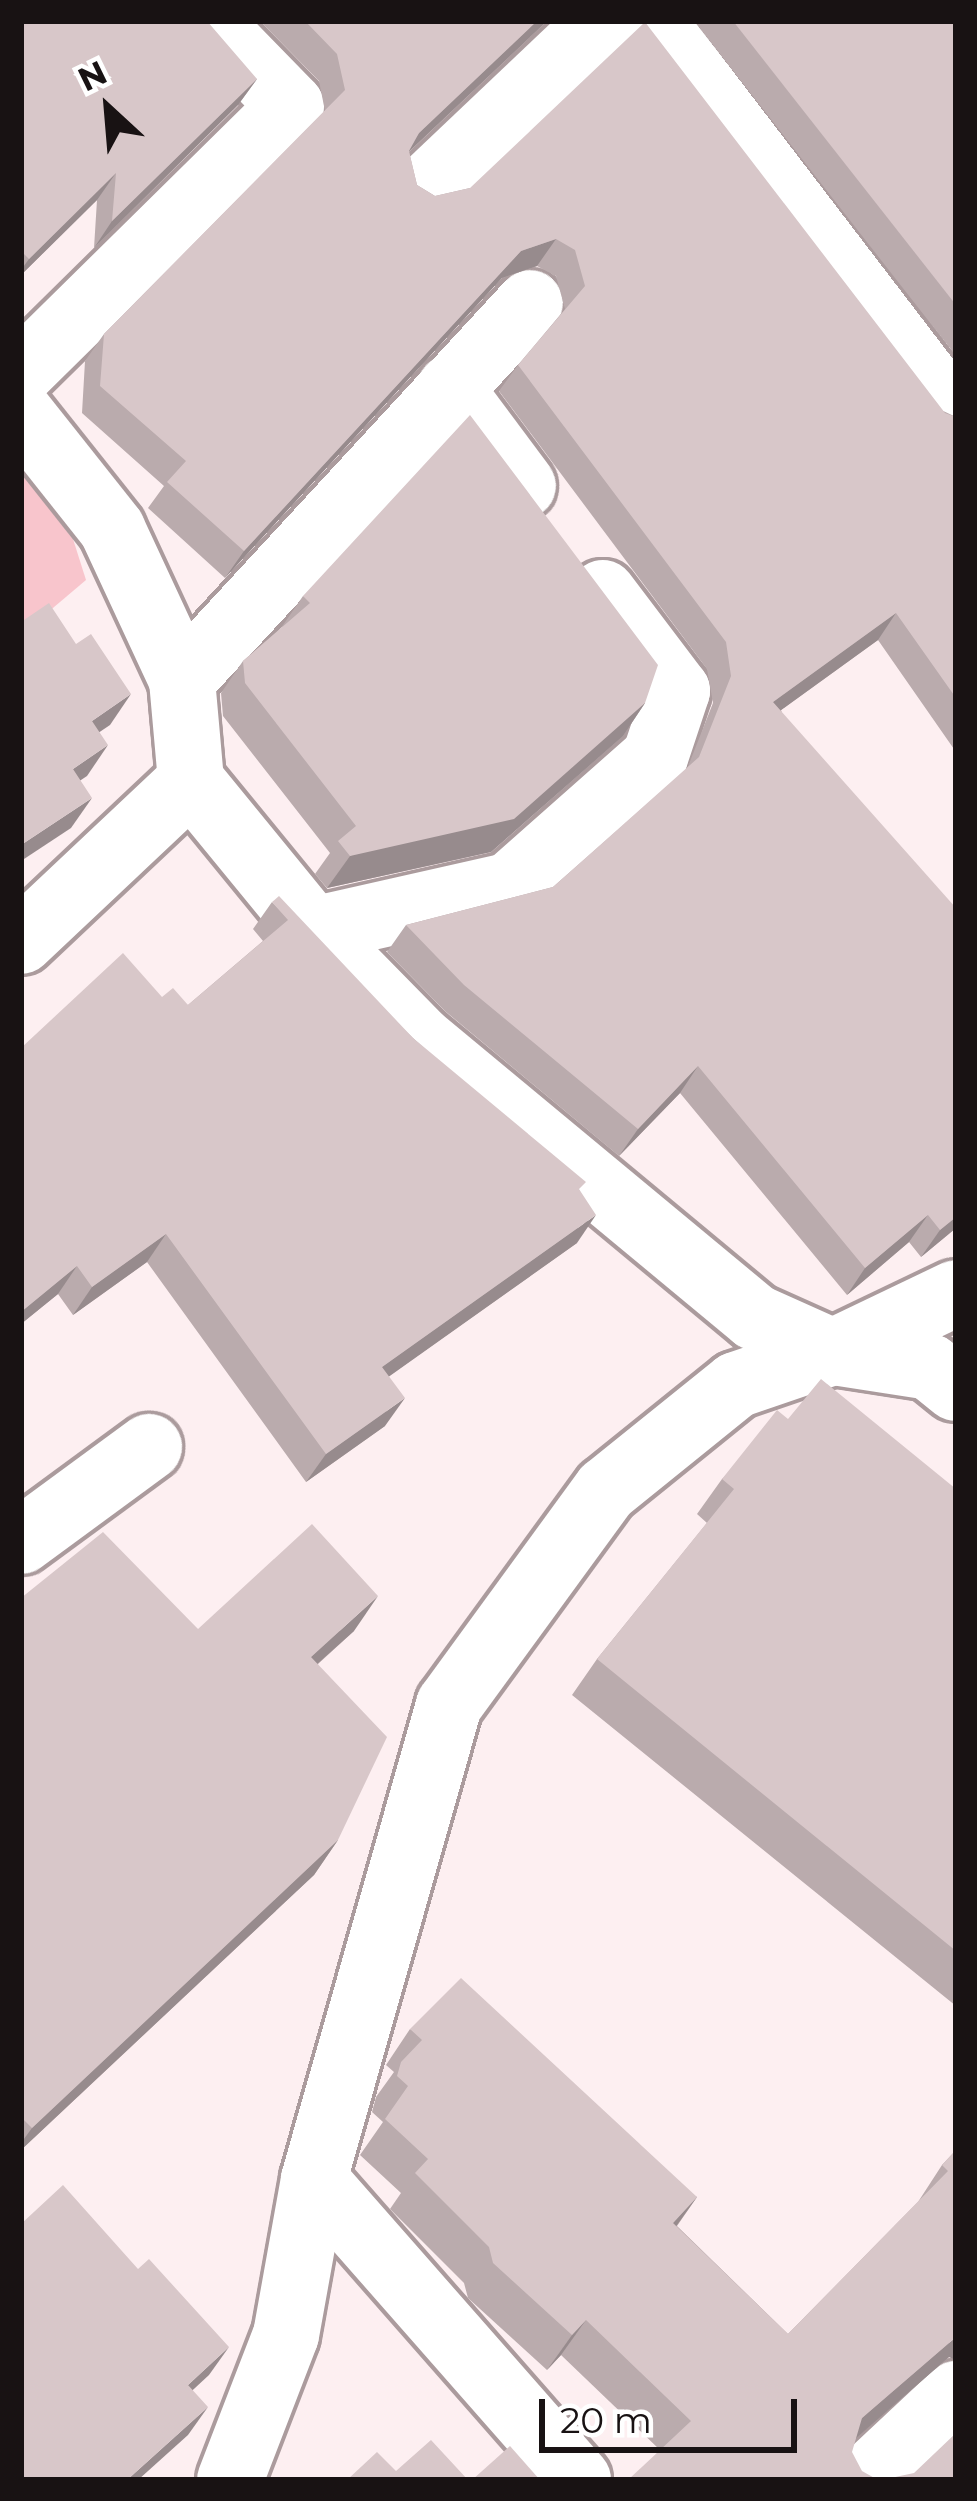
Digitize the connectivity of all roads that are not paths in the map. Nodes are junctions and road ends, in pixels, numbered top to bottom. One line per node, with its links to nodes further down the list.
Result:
1 (208, 21): 6 (street)
2 (601, 21): 4 (street)
3 (653, 21): 9 (street)
4 (425, 187)
5 (530, 303): 7 (street)
6 (21, 372)
7 (450, 388): 10 (street); 12 (street)
8 (21, 414): 10 (street)
9 (956, 417)
10 (182, 680): 11 (street)
11 (190, 781): 12 (street); 13 (street)
12 (313, 930): 15 (street)
13 (21, 941)
14 (956, 1293): 15 (street)
15 (833, 1352): 16 (street); 19 (street)
16 (956, 1388)
17 (149, 1447): 18 (street)
18 (21, 1541)
19 (314, 2179): 21 (street); 22 (street)
20 (956, 2394): 23 (street)
21 (230, 2480)
22 (578, 2480)
23 (864, 2480)

